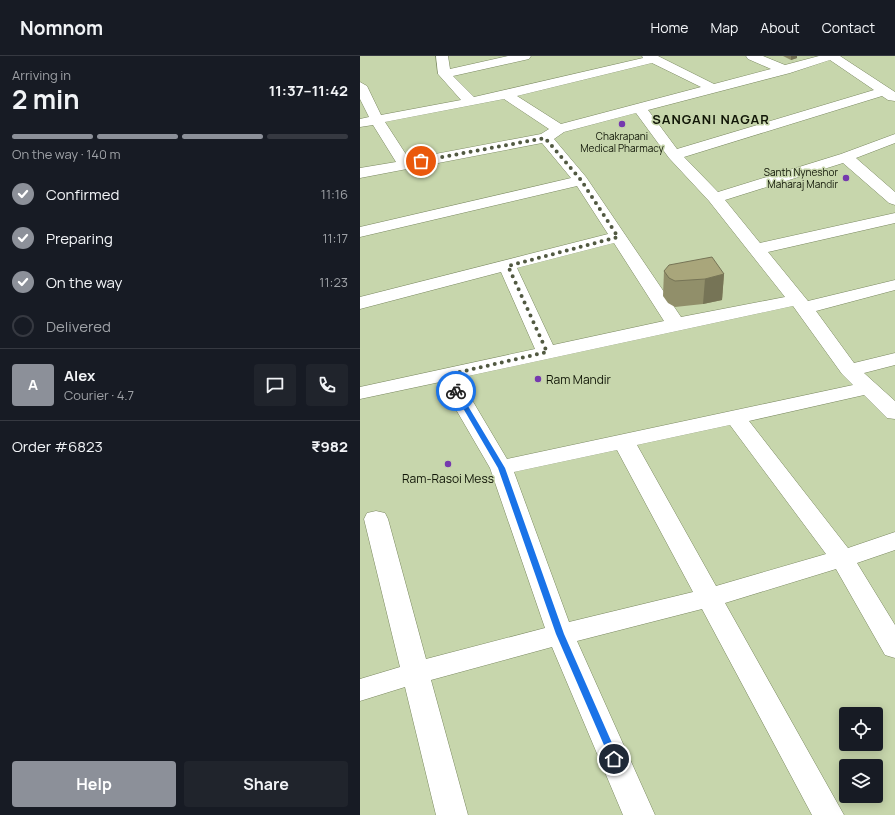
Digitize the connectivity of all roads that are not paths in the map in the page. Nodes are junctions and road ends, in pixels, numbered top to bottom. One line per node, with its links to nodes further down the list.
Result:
1 (442, 56): 7 (street)
2 (752, 56): 6 (street)
3 (832, 56): 6 (street); 11 (street)
4 (517, 57): 7 (street)
5 (651, 58): 9 (street); 10 (street)
6 (786, 70): 9 (street)
7 (444, 74): 12 (street)
8 (360, 86): 14 (street)
9 (713, 88): 13 (street)
10 (506, 95): 12 (street); 16 (street)
11 (890, 95): 19 (street)
12 (471, 102): 14 (street)
13 (639, 107): 16 (street); 19 (street)
14 (377, 120): 15 (street); 21 (street)
15 (360, 122)
16 (559, 129): 17 (street)
17 (545, 138): 21 (street); 23 (street)
18 (895, 138): 20 (street)
19 (674, 155): 25 (street)
20 (846, 157): 24 (street); 25 (street)
21 (405, 164): 22 (street)
22 (360, 173)
23 (581, 180): 27 (street); 28 (street)
24 (893, 195)
25 (715, 198): 29 (street)
26 (895, 218): 29 (street)
27 (360, 232)
28 (618, 237): 30 (street); 34 (street)
29 (756, 249): 33 (street)
30 (508, 266): 32 (street); 35 (street)
31 (895, 285): 33 (street)
32 (360, 303)
33 (800, 304): 34 (street); 37 (street)
34 (676, 324): 35 (street)
35 (547, 352): 38 (street)
36 (895, 359): 37 (street)
37 (849, 370): 39 (street)
38 (447, 375): 40 (street); 44 (street)
39 (868, 388): 41 (street); 42 (street)
40 (360, 393)
41 (895, 413)
42 (735, 417): 43 (street); 47 (street)
43 (623, 441): 44 (street); 48 (street)
44 (501, 468): 49 (street)
45 (376, 519): 51 (street)
46 (895, 541): 47 (street)
47 (842, 558): 48 (street); 50 (street)
48 (708, 598): 49 (street); 55 (street)
49 (560, 634): 51 (street); 54 (street)
50 (895, 648)
51 (414, 673): 52 (street); 53 (street)
52 (360, 690)
53 (452, 815)
54 (639, 815)
55 (828, 815)

